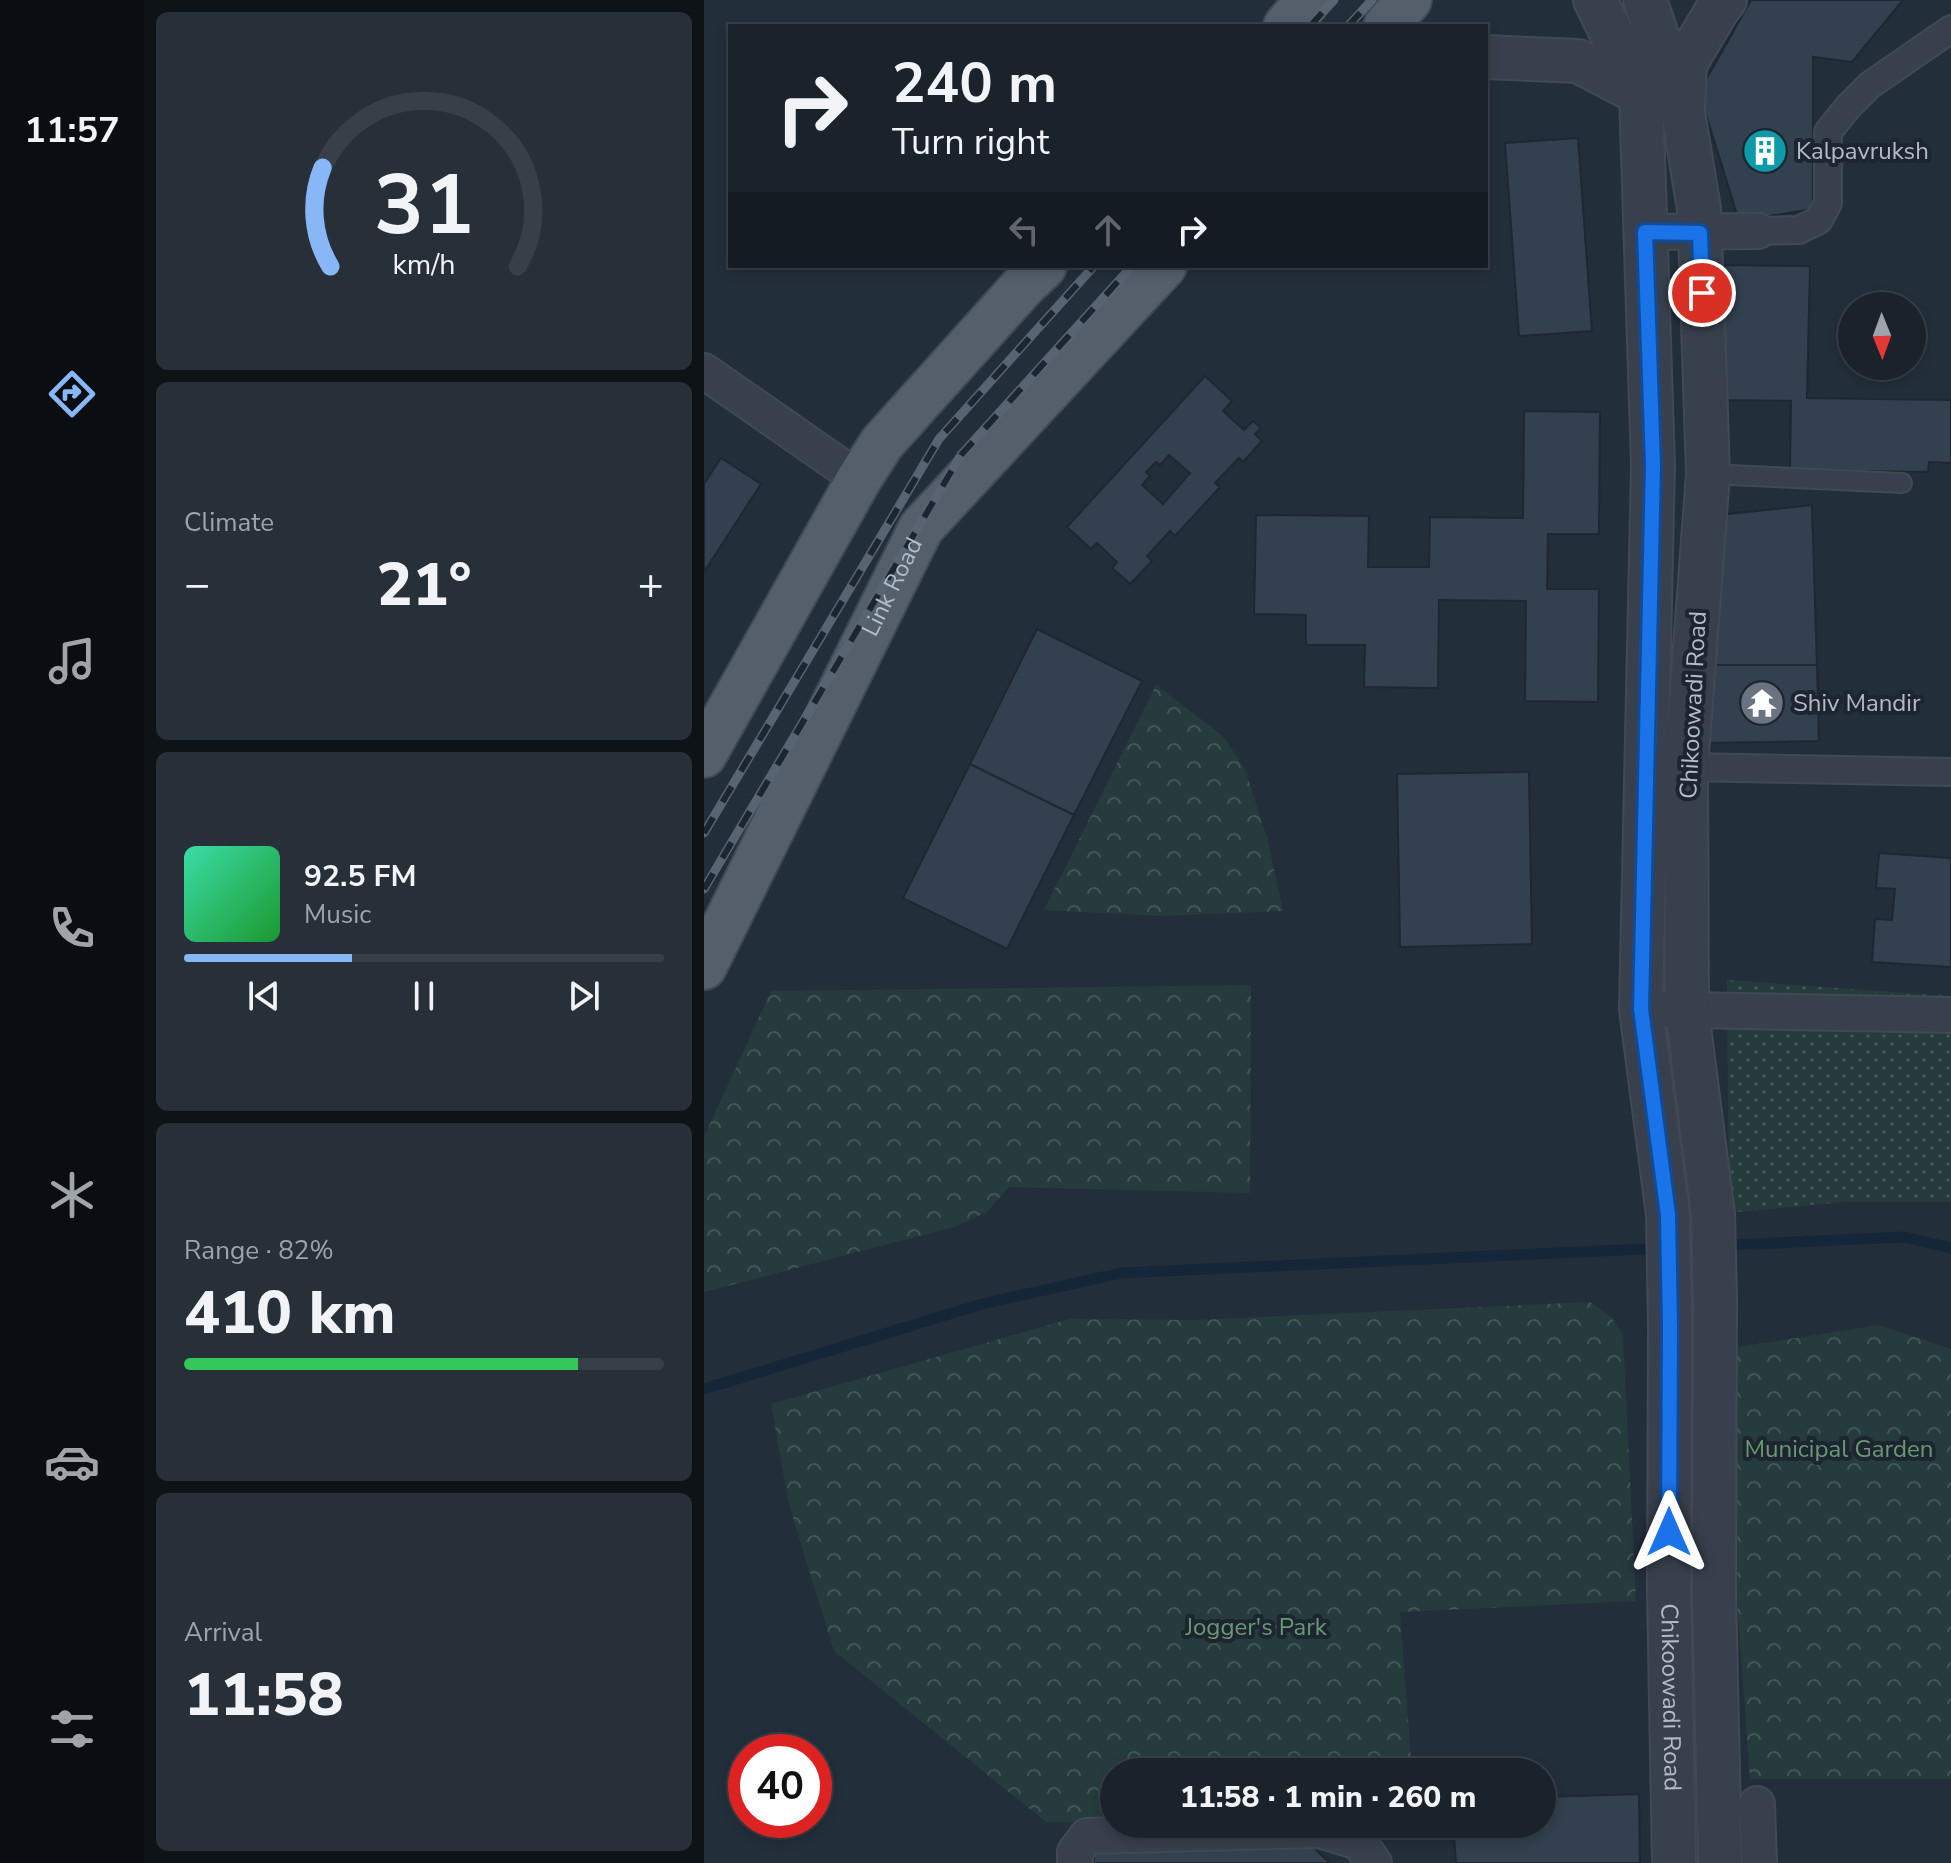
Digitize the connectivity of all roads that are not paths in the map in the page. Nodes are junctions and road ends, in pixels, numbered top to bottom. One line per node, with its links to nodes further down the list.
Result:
1 (1308, 0): 6 (main road)
2 (1409, 0): 7 (main road)
3 (1595, 0): 10 (street, Chikoowadi Road)
4 (1645, 0): 11 (street, Chikoowadi Road)
5 (1725, 0): 11 (street, Chikoowadi Road)
6 (1288, 24)
7 (1388, 24)
8 (1951, 29): 12 (street)
9 (1488, 57): 10 (street)
10 (1641, 94): 13 (street, Chikoowadi Road)
11 (1683, 112): 14 (street, Chikoowadi Road)
12 (1758, 231): 14 (street)
13 (1645, 232): 14 (street); 25 (street, Chikoowadi Road)
14 (1700, 233): 18 (street, Chikoowadi Road)
15 (1042, 268): 19 (main road)
16 (1162, 268): 24 (main road, Link Road)
17 (704, 371): 19 (street)
18 (1708, 474): 20 (lane); 22 (street, Chikoowadi Road)
19 (859, 479): 21 (main road)
20 (1902, 483)
21 (704, 755)
22 (1686, 767): 23 (street); 26 (street, Chikoowadi Road)
23 (1951, 772)
24 (704, 967)
25 (1641, 1009): 26 (street); 31 (street, Chikoowadi Road)
26 (1687, 1011): 27 (street); 32 (street, Chikoowadi Road)
27 (1951, 1015)
28 (1757, 1804): 33 (street)
29 (1075, 1863): 30 (street)
30 (1374, 1863)
31 (1674, 1863)
32 (1720, 1863)
33 (1759, 1863)

